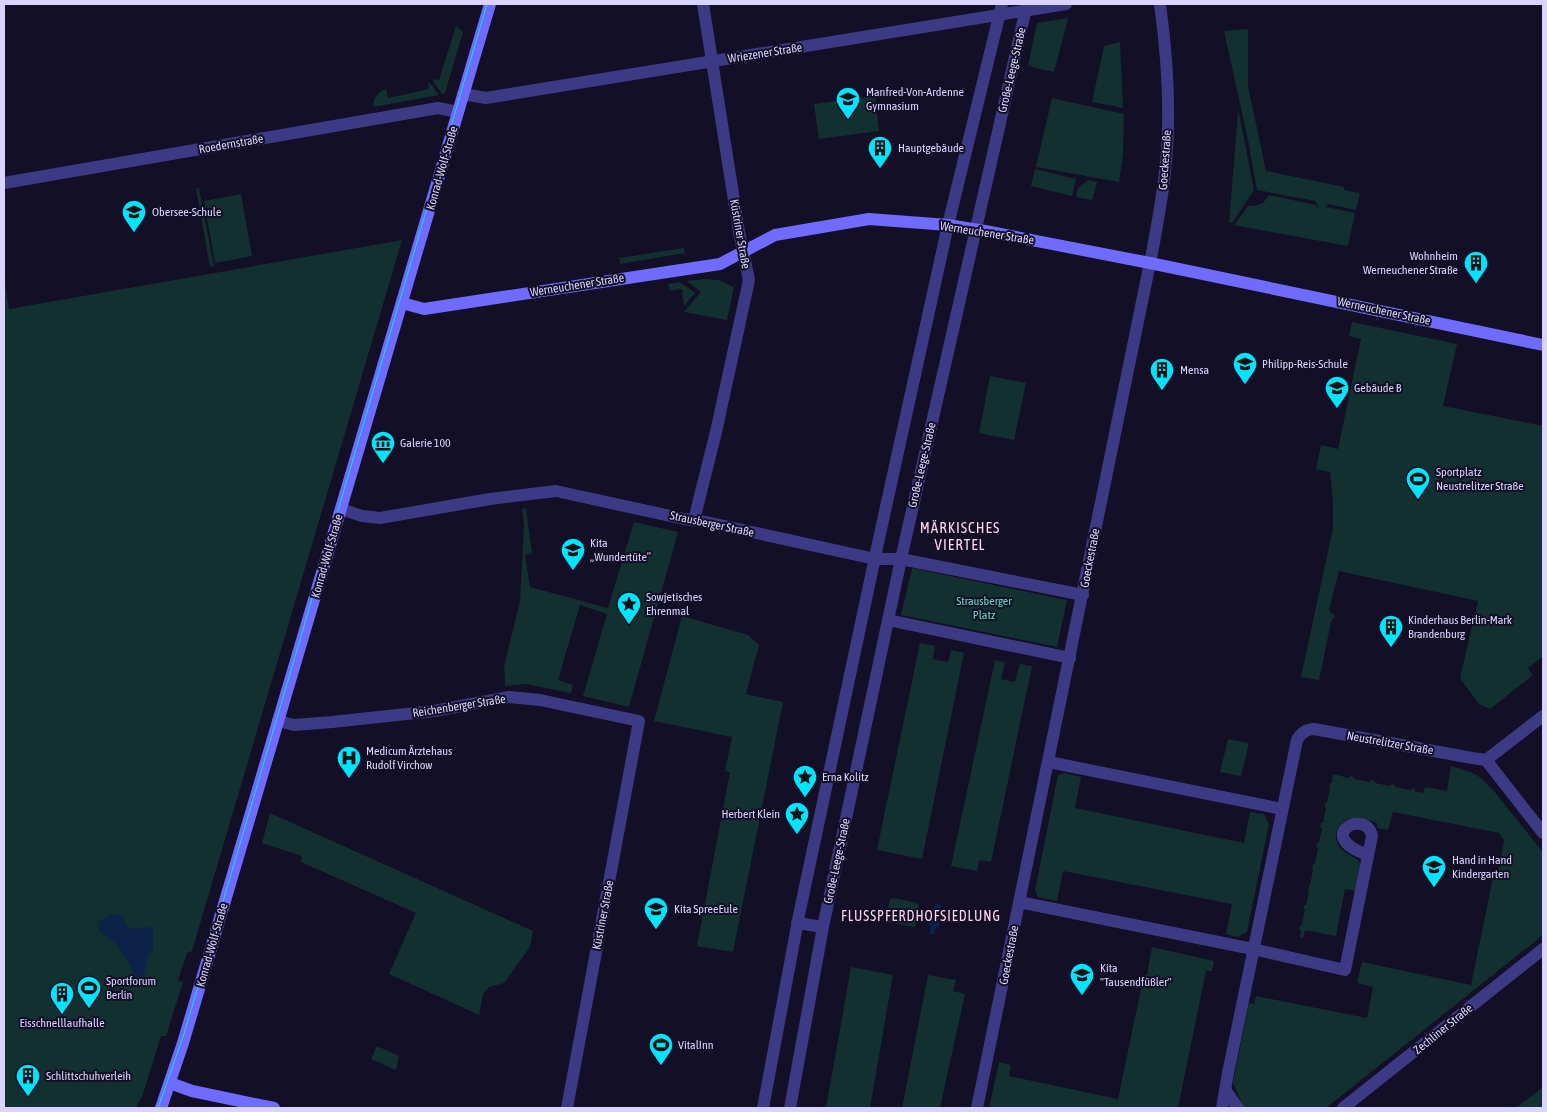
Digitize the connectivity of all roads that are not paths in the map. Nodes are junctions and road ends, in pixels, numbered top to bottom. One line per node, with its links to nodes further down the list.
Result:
1 (490, 4): 8 (street, Konrad-Wolf-Straße)
2 (703, 4): 7 (street, Küstriner Straße)
3 (1066, 4): 5 (street, Wriezener Straße)
4 (1160, 4): 14 (street, Goeckestraße)
5 (1027, 7): 6 (street, Wriezener Straße); 12 (street, Große-Leege-Straße)
6 (1000, 9): 7 (street, Wriezener Straße); 11 (street, Große-Leege-Straße)
7 (712, 62): 8 (street, Wriezener Straße); 13 (street, Küstriner Straße)
8 (464, 94): 9 (street, Konrad-Wolf-Straße)
9 (458, 112): 10 (street, Roedernstraße); 15 (street, Konrad-Wolf-Straße)
10 (4, 183)
11 (948, 225): 12 (street, Werneuchener Straße); 13 (street, Werneuchener Straße); 19 (street, Große-Leege-Straße)
12 (976, 229): 14 (street, Werneuchener Straße); 20 (street, Große-Leege-Straße)
13 (743, 252): 15 (street, Werneuchener Straße); 18 (street, Küstriner Straße)
14 (1150, 263): 16 (street, Werneuchener Straße); 21 (street, Goeckestraße)
15 (402, 303): 17 (street, Konrad-Wolf-Straße)
16 (1543, 345)
17 (340, 509): 18 (street, Strausberger Straße); 25 (street, Konrad-Wolf-Straße)
18 (694, 520): 19 (street, Strausberger Straße)
19 (875, 559): 20 (street, Strausberger Straße); 33 (street, Große-Leege-Straße)
20 (901, 559): 21 (street, Strausberger Straße); 22 (street, Große-Leege-Straße)
21 (1083, 595): 23 (street, Goeckestraße)
22 (888, 620): 23 (street); 34 (street, Große-Leege-Straße)
23 (1070, 658): 28 (street, Goeckestraße)
24 (1543, 716): 27 (street)
25 (278, 720): 26 (street, Reichenberger Straße); 37 (street, Konrad-Wolf-Straße)
26 (639, 721): 41 (street, Küstriner Straße)
27 (1486, 760): 29 (street, Neustrelitzer Straße); 30 (street)
28 (1049, 762): 29 (street); 32 (street, Goeckestraße)
29 (1282, 809): 35 (street, Neustrelitzer Straße)
30 (1543, 833)
31 (1368, 855): 35 (street)
32 (1019, 902): 35 (street); 44 (street, Goeckestraße)
33 (798, 923): 34 (street); 42 (street, Große-Leege-Straße)
34 (823, 927): 43 (street, Große-Leege-Straße)
35 (1253, 949): 38 (street, Neustrelitzer Straße)
36 (1543, 949): 47 (street, Zechliner Straße)
37 (170, 1083): 39 (street, Konrad-Wolf-Straße); 40 (street)
38 (1226, 1091): 45 (street, Neustrelitzer Straße); 46 (street)
39 (161, 1108)
40 (274, 1108)
41 (567, 1108)
42 (763, 1108)
43 (790, 1108)
44 (977, 1108)
45 (1222, 1108)
46 (1238, 1108)
47 (1343, 1108)

